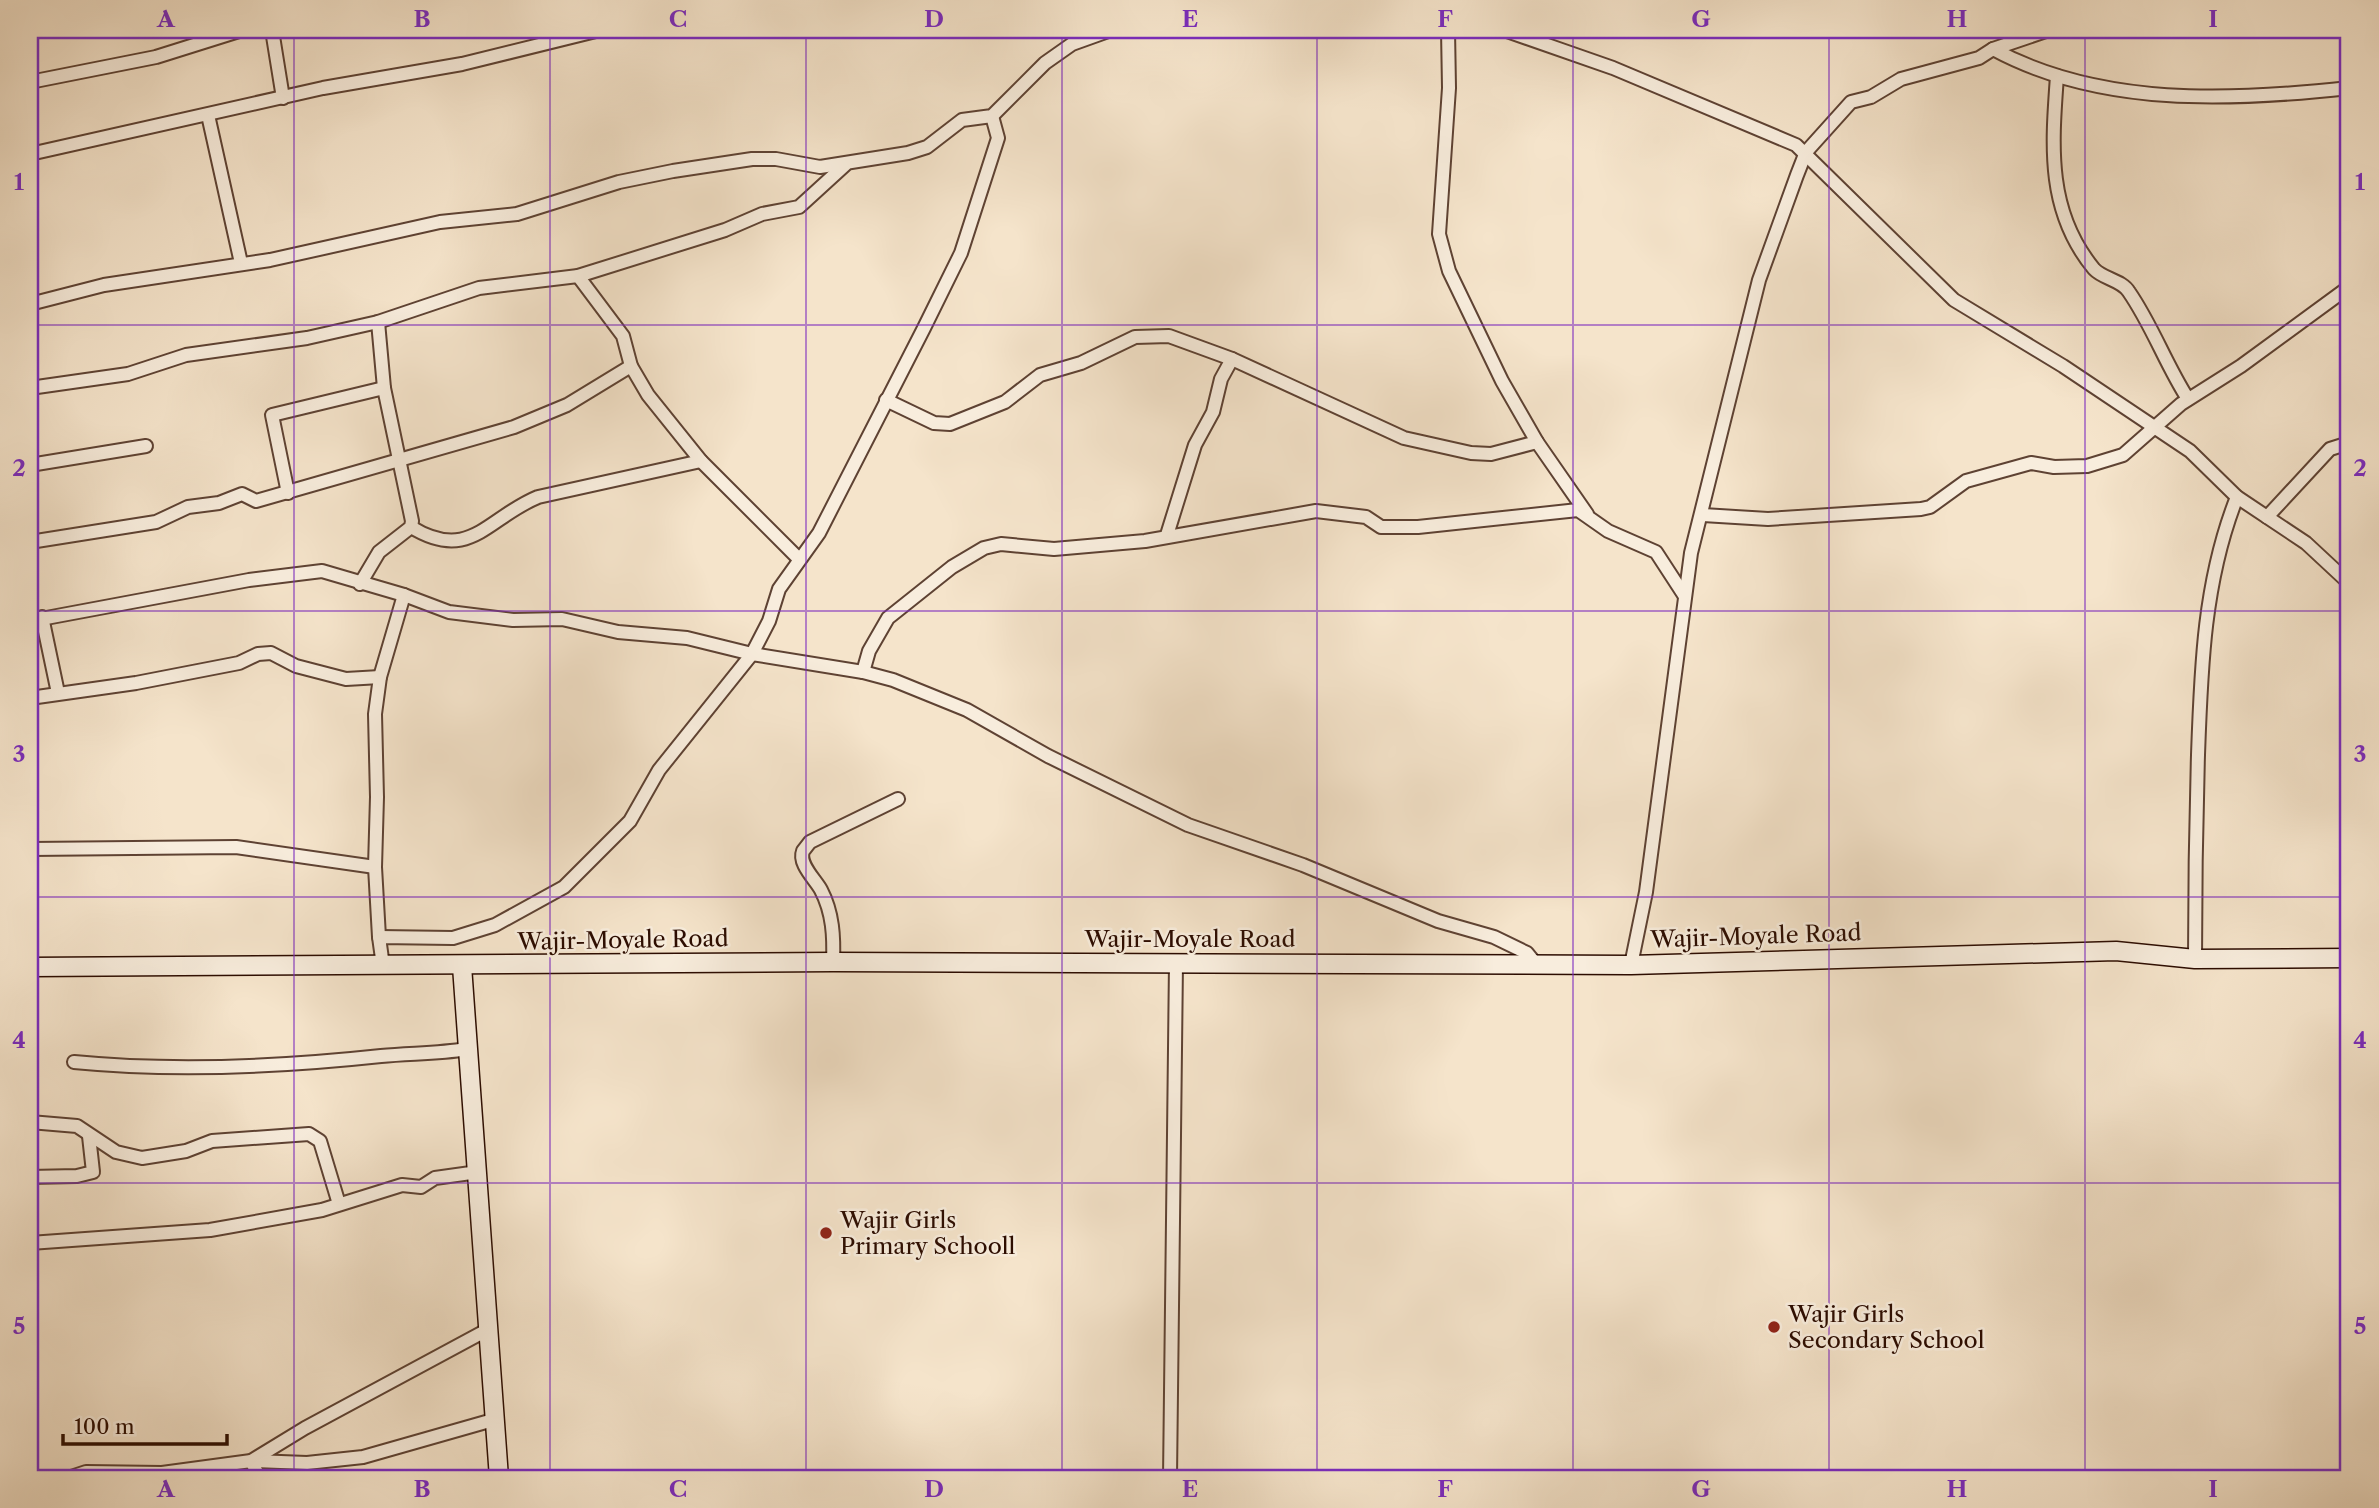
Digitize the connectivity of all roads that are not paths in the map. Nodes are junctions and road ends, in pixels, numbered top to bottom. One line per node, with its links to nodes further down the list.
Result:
1 (242, 30): 10 (street)
2 (272, 30): 12 (street)
3 (600, 30): 12 (street)
4 (1111, 30): 14 (street)
5 (1448, 30): 30 (street)
6 (1504, 30): 15 (street)
7 (2049, 30): 8 (street)
8 (1993, 49): 9 (street); 15 (street)
9 (2057, 76): 11 (street); 27 (street)
10 (30, 82)
11 (2349, 88)
12 (283, 98): 13 (street)
13 (208, 116): 16 (street); 18 (street)
14 (992, 116): 17 (street); 28 (street)
15 (1806, 152): 29 (street); 39 (street)
16 (30, 154)
17 (845, 165): 18 (street); 19 (street)
18 (241, 263): 21 (street)
19 (578, 276): 22 (street); 24 (street)
20 (2349, 287): 27 (street)
21 (30, 304)
22 (378, 322): 25 (street); 26 (street)
23 (1232, 359): 28 (street); 30 (street); 42 (street)
24 (631, 366): 33 (street); 34 (street)
25 (30, 388)
26 (384, 388): 34 (street); 36 (street)
27 (2188, 399): 29 (street)
28 (886, 400): 44 (street)
29 (2156, 428): 37 (street); 39 (street)
30 (1536, 442): 38 (street)
31 (2349, 443): 40 (street)
32 (146, 446): 35 (street)
33 (701, 461): 41 (street); 44 (street)
34 (399, 462): 36 (street); 41 (street)
35 (30, 465)
36 (288, 493): 43 (street)
37 (2237, 497): 40 (street); 60 (street)
38 (1587, 514): 42 (street); 48 (street)
39 (1703, 515): 48 (street)
40 (2267, 517): 45 (street)
41 (411, 527): 46 (street)
42 (1167, 535): 51 (street)
43 (30, 542)
44 (798, 558): 50 (street)
45 (2349, 583)
46 (360, 584): 47 (street); 49 (street)
47 (404, 594): 50 (street); 52 (street)
48 (1684, 595): 64 (street)
49 (36, 619): 53 (street)
50 (752, 654): 51 (street); 58 (street)
51 (863, 672): 63 (street)
52 (380, 677): 53 (street); 57 (street)
53 (58, 693): 54 (street)
54 (30, 698)
55 (898, 799): 61 (street)
56 (30, 849): 57 (street)
57 (375, 867): 58 (street)
58 (379, 937): 65 (street)
59 (2349, 958): 60 (main road, Wajir-Moyale Road)
60 (2195, 959): 64 (main road, Wajir-Moyale Road)
61 (834, 962): 62 (main road, Wajir-Moyale Road); 66 (main road, Wajir-Moyale Road)
62 (1176, 963): 63 (main road, Wajir-Moyale Road); 83 (street)
63 (1536, 964): 64 (main road, Wajir-Moyale Road)
64 (1631, 965)
65 (383, 966): 66 (main road, Wajir-Moyale Road); 67 (main road, Wajir-Moyale Road)
66 (463, 966): 68 (main road)
67 (30, 967)
68 (466, 1049): 69 (street); 72 (main road)
69 (74, 1062)
70 (30, 1122): 71 (street)
71 (89, 1136): 73 (street); 74 (street)
72 (478, 1172): 74 (street); 76 (main road)
73 (30, 1177)
74 (338, 1205): 75 (street)
75 (30, 1243)
76 (486, 1330): 77 (main road); 78 (street)
77 (493, 1420): 78 (street); 82 (main road)
78 (251, 1461): 79 (street); 81 (street)
79 (162, 1476): 80 (street)
80 (68, 1478)
81 (260, 1478)
82 (499, 1478)
83 (1170, 1478)

